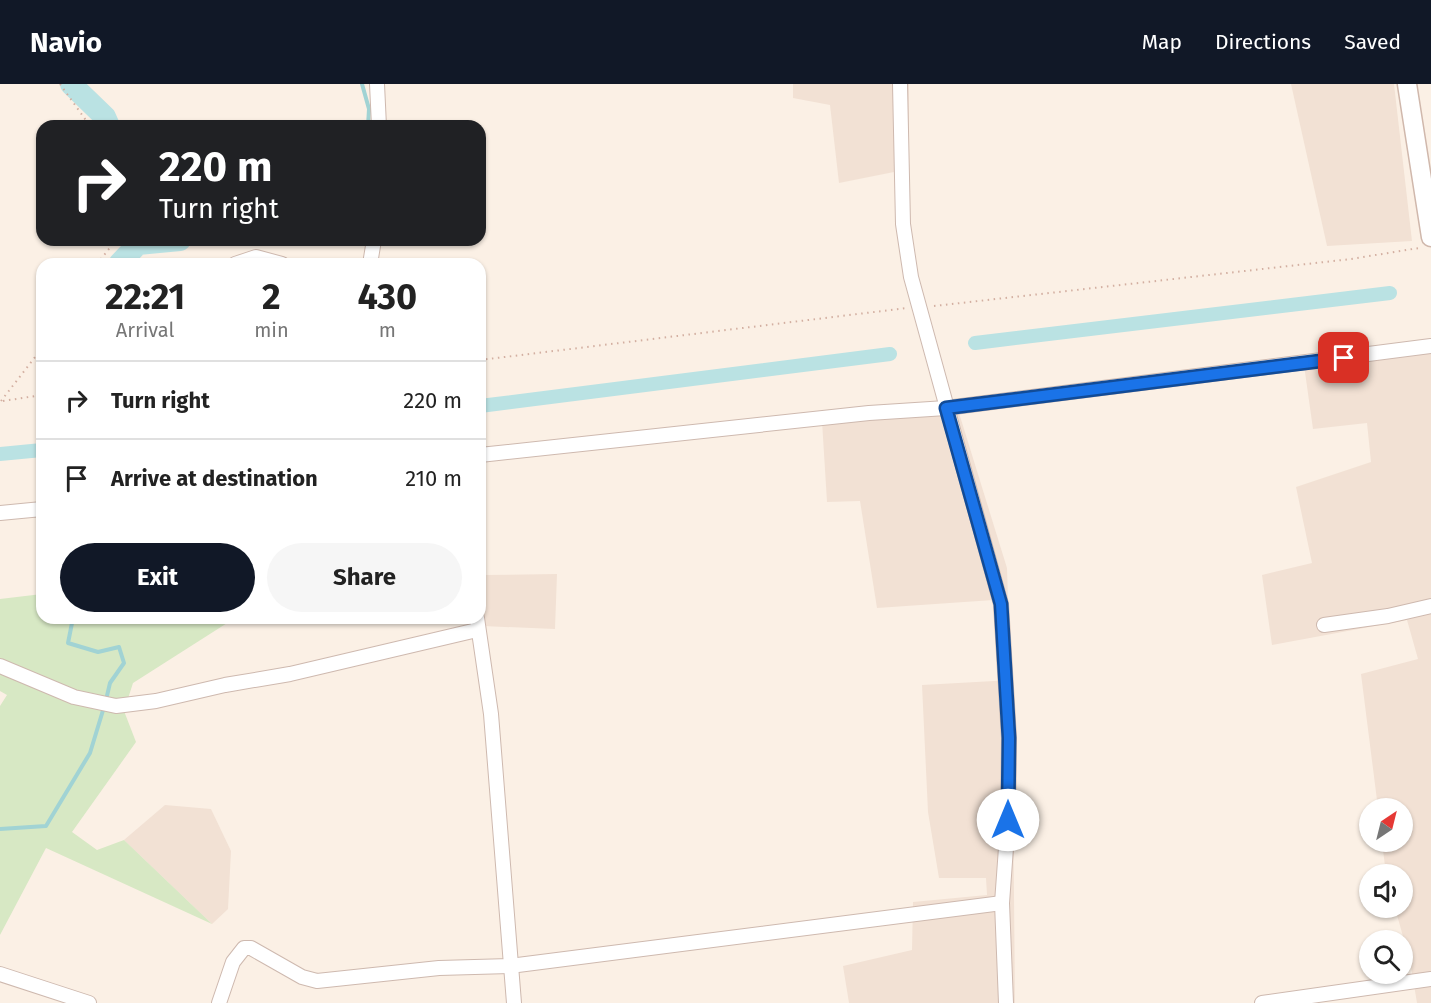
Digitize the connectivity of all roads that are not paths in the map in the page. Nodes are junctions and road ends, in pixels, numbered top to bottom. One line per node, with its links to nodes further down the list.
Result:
1 (377, 84): 4 (street)
2 (900, 84): 8 (street)
3 (1407, 84): 5 (main road)
4 (379, 120)
5 (1424, 146): 6 (main road)
6 (1425, 243)
7 (1431, 346): 8 (street)
8 (946, 408): 9 (street); 16 (street)
9 (486, 454)
10 (36, 510): 11 (street)
11 (0, 513)
12 (1431, 606): 14 (street)
13 (477, 624): 15 (street); 17 (street)
14 (1324, 625)
15 (0, 666)
16 (1002, 903): 17 (street); 23 (street)
17 (510, 966): 21 (street); 22 (street)
18 (0, 974): 20 (street)
19 (1431, 979): 24 (street)
20 (89, 1003)
21 (219, 1003)
22 (514, 1003)
23 (1006, 1003)
24 (1262, 1003)

